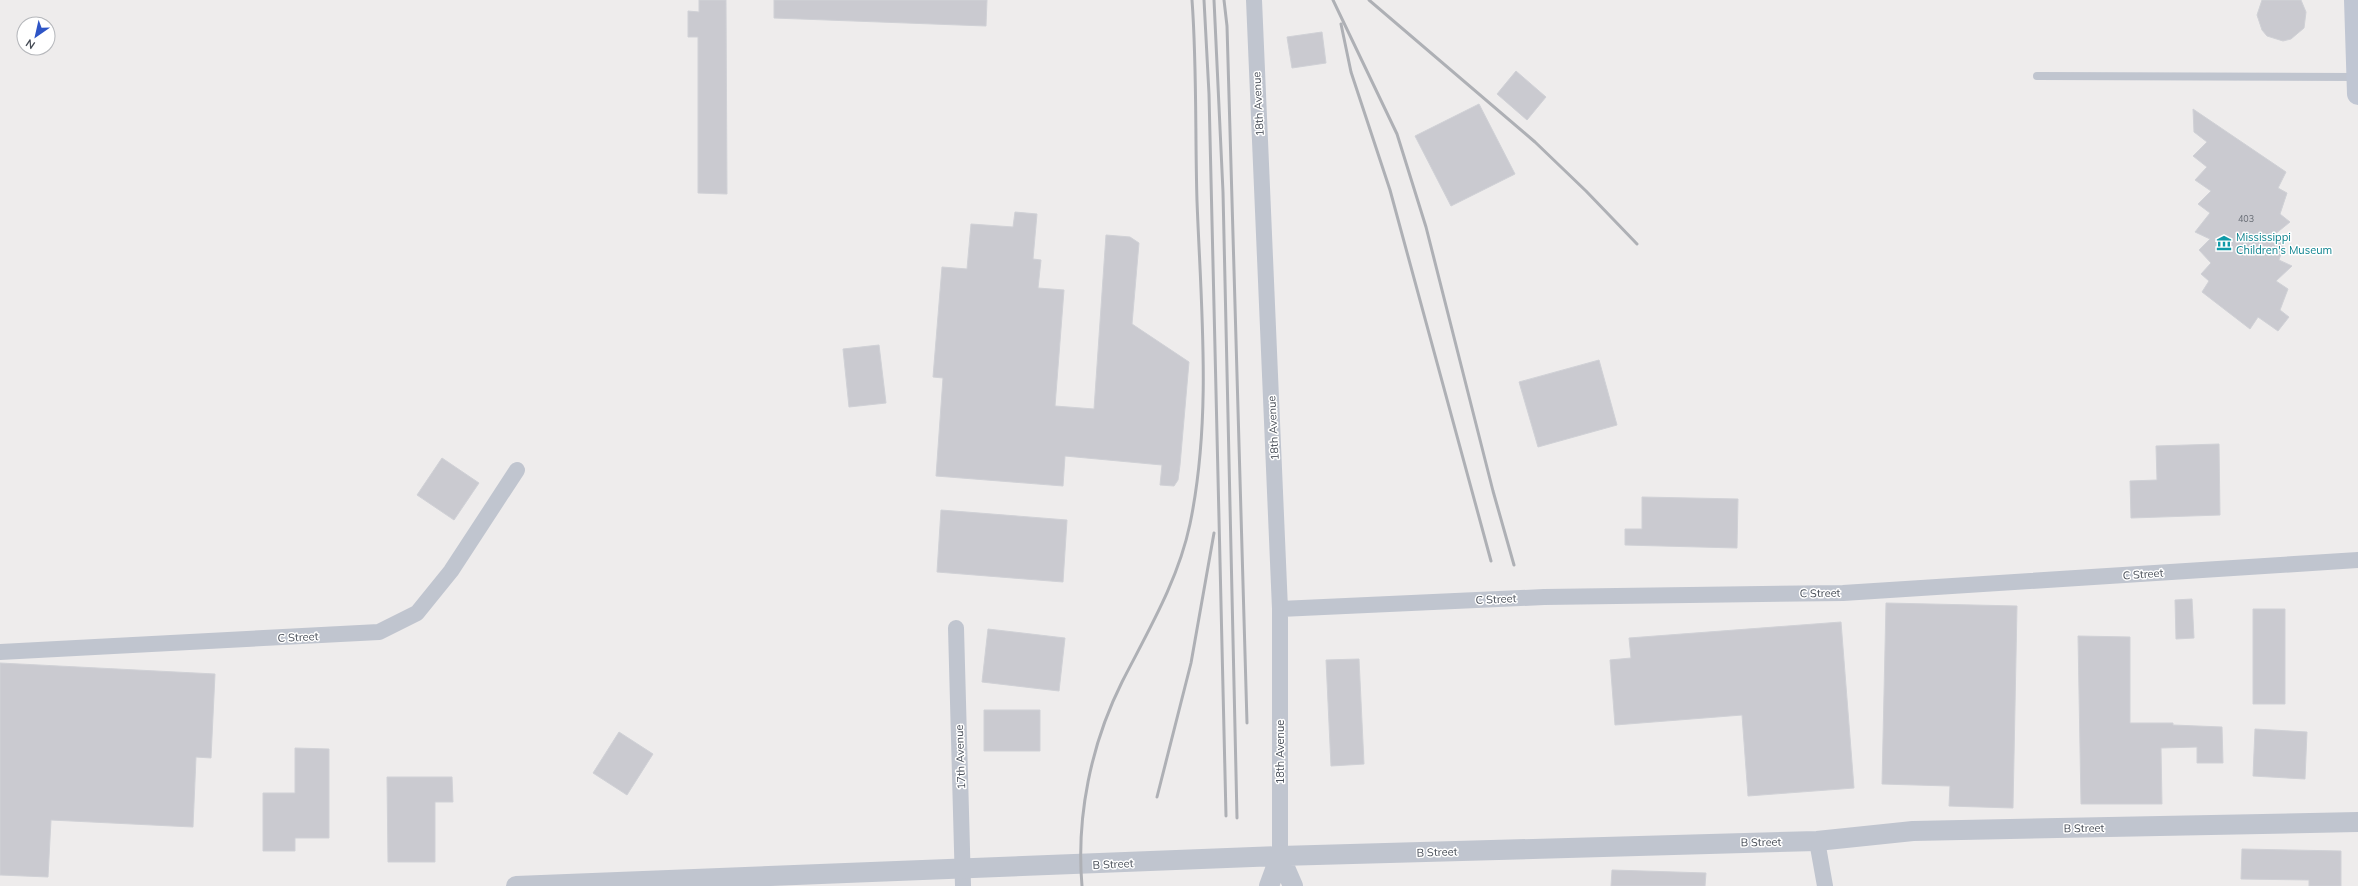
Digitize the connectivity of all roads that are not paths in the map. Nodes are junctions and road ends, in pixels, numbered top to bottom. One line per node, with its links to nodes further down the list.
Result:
1 (1254, 0): 7 (street, 18th Avenue)
2 (2355, 0): 3 (main road)
3 (2357, 75): 4 (lane)
4 (2037, 76)
5 (517, 470): 9 (street, C Street)
6 (2358, 560): 7 (street, C Street)
7 (1280, 609): 12 (street, 18th Avenue)
8 (956, 628): 13 (street, 17th Avenue)
9 (0, 652)
10 (2358, 822): 11 (street, B Street)
11 (1817, 841): 12 (street, B Street); 17 (street)
12 (1280, 856): 13 (street, B Street); 14 (street, 18th Avenue); 16 (street, 18th Avenue)
13 (963, 877): 15 (street, B Street)
14 (1293, 885)
15 (516, 886)
16 (1269, 886)
17 (1825, 886)

